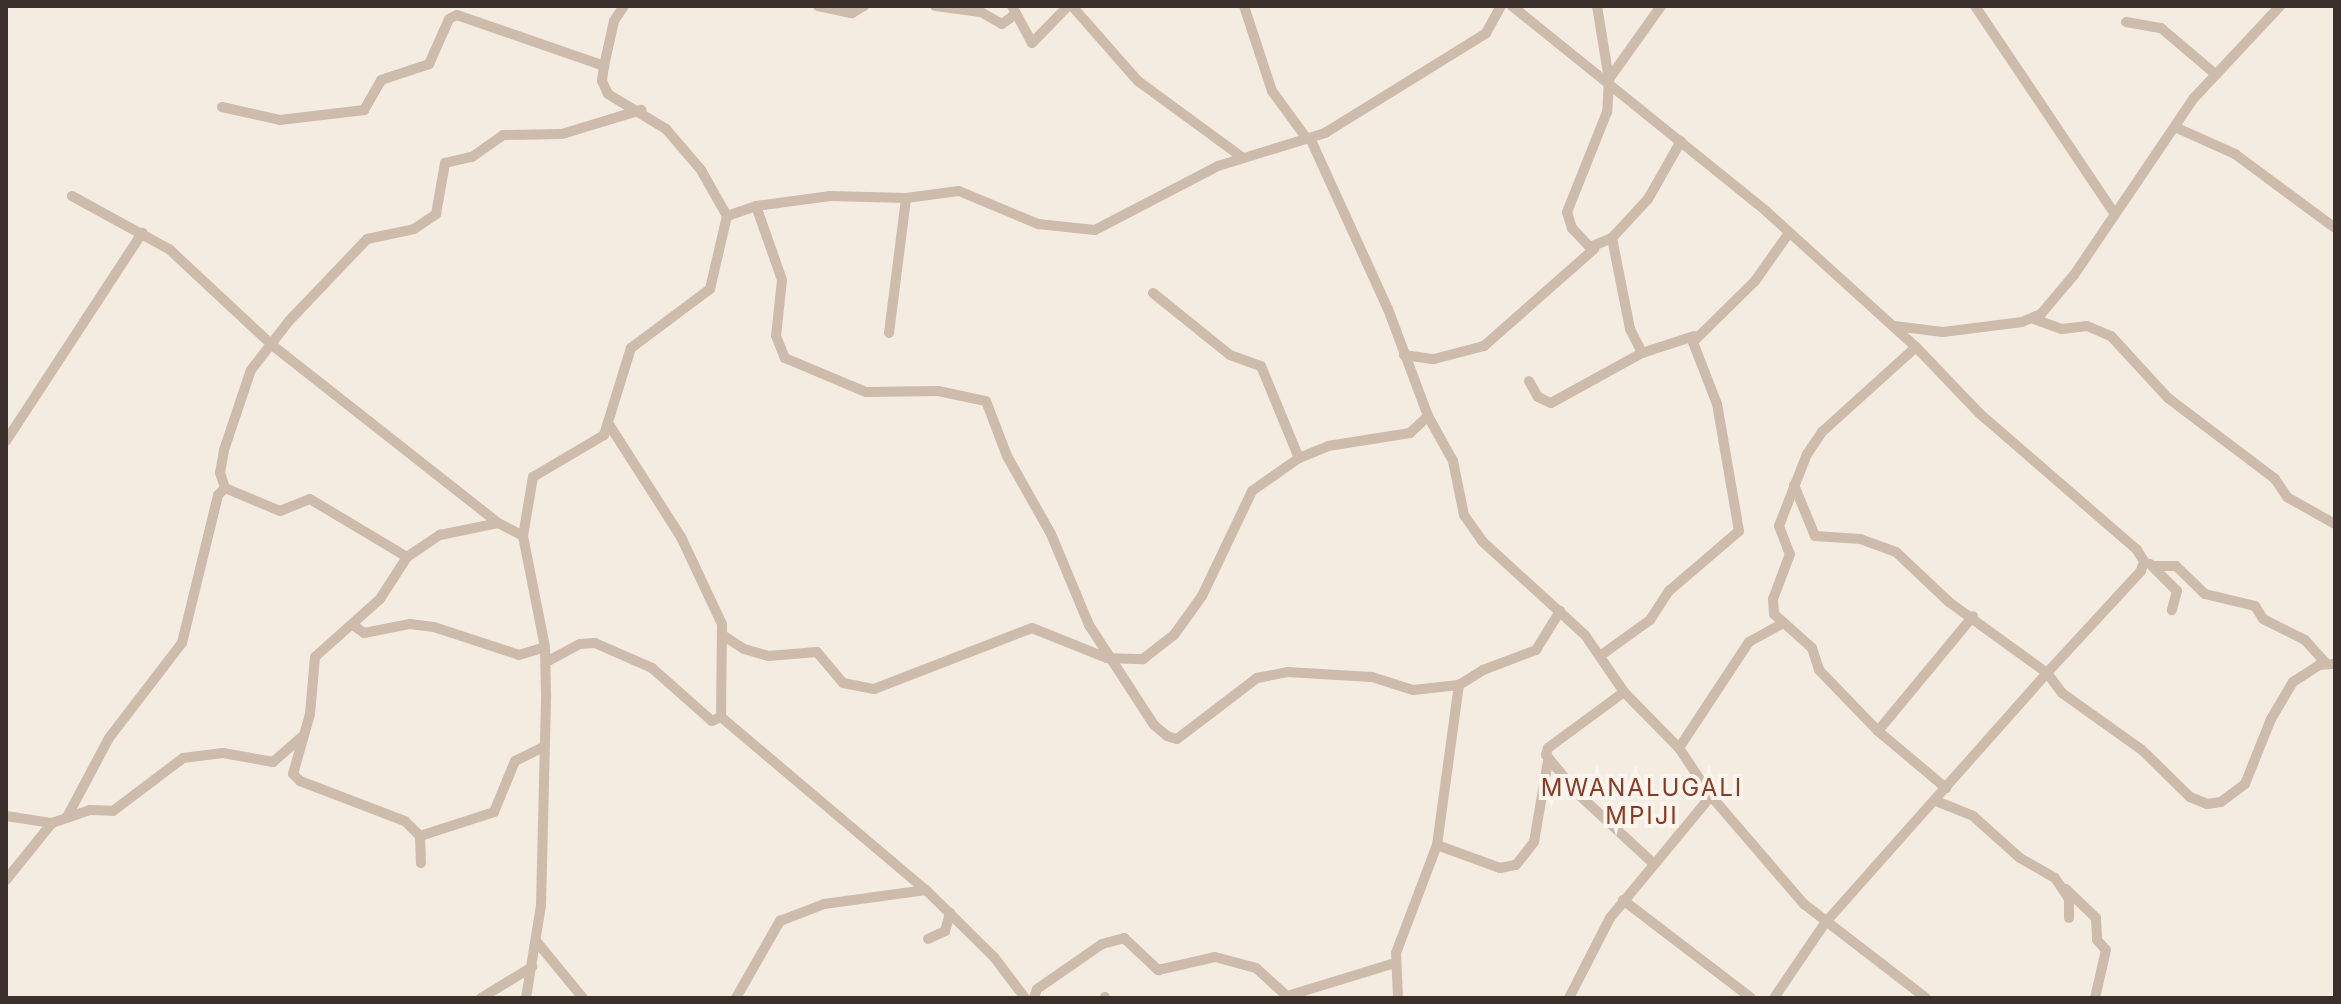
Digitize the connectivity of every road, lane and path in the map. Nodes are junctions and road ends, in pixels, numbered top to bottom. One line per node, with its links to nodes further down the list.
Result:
1 (624, 6): 15 (street)
2 (818, 6): 3 (street)
3 (864, 6)
4 (1070, 6): 13 (street); 23 (street)
5 (1244, 6): 21 (street)
6 (1501, 6): 21 (street)
7 (1512, 6): 17 (street)
8 (1597, 6): 17 (street)
9 (1661, 6): 17 (street)
10 (1975, 6): 27 (street)
11 (2280, 6): 16 (street)
12 (942, 7): 13 (street)
13 (1014, 10)
14 (2126, 22): 16 (street)
15 (604, 66): 18 (street); 19 (street)
16 (2214, 73): 20 (street)
17 (1609, 79): 22 (street); 33 (street)
18 (222, 107)
19 (641, 110): 28 (street); 39 (street)
20 (2177, 128): 27 (street); 29 (street)
21 (1308, 139): 23 (street); 42 (street)
22 (1681, 141): 31 (street); 32 (street)
23 (1242, 157): 25 (street)
24 (72, 196): 30 (street)
25 (906, 198): 26 (street); 37 (street)
26 (756, 206): 28 (street); 63 (street)
27 (2114, 213): 35 (street)
28 (727, 216): 45 (street)
29 (2335, 228)
30 (142, 233): 39 (street); 46 (street)
31 (1789, 233): 36 (street); 38 (street)
32 (1612, 238): 33 (street); 41 (street)
33 (1594, 249): 42 (street)
34 (1153, 293): 47 (street)
35 (2034, 319): 36 (street); 51 (street)
36 (1892, 326): 40 (street)
37 (889, 333)
38 (1694, 336): 41 (street); 62 (street)
39 (272, 345): 49 (street); 50 (street)
40 (1916, 347): 48 (street); 54 (street)
41 (1642, 353): 43 (street)
42 (1404, 355): 44 (street)
43 (1529, 381)
44 (1428, 416): 47 (street); 56 (street)
45 (610, 426): 52 (street); 60 (street)
46 (6, 441)
47 (1299, 458): 63 (street)
48 (1794, 485): 57 (street); 58 (street)
49 (225, 488): 53 (street); 79 (street)
50 (498, 523): 52 (street); 53 (street)
51 (2335, 524)
52 (523, 536): 61 (street)
53 (407, 557): 59 (street)
54 (2149, 563): 55 (street); 65 (street); 66 (street)
55 (2172, 610)
56 (1560, 611): 62 (street); 67 (street)
57 (1973, 616): 66 (street); 70 (street)
58 (1781, 624): 70 (street); 73 (street)
59 (353, 625): 61 (street); 71 (street)
60 (724, 636): 63 (street); 69 (street)
61 (545, 647): 64 (street)
62 (1600, 656): 68 (street)
63 (1107, 658): 67 (street)
64 (546, 662): 69 (street); 72 (street)
65 (2330, 664): 66 (street)
66 (2047, 673): 75 (street)
67 (1459, 685): 82 (street)
68 (1624, 692): 73 (street); 74 (street)
69 (721, 717): 87 (street)
70 (1878, 731): 75 (street)
71 (306, 734): 79 (street); 81 (street)
72 (542, 748): 81 (street); 93 (street)
73 (1679, 748): 76 (street)
74 (1548, 761): 82 (street); 84 (street)
75 (1946, 788): 77 (street)
76 (1711, 796): 84 (street); 91 (street)
77 (1936, 801): 86 (street); 91 (street)
78 (6, 816): 80 (street)
79 (67, 817): 80 (street)
80 (52, 823): 85 (street)
81 (420, 836): 83 (street)
82 (1437, 845): 94 (street)
83 (421, 863)
84 (1654, 864): 88 (street)
85 (6, 880)
86 (2065, 888): 90 (street); 108 (street)
87 (926, 890): 89 (street); 100 (street)
88 (1623, 900): 104 (street); 105 (street)
89 (950, 913): 92 (street); 101 (street)
90 (2069, 918)
91 (1825, 923): 106 (street); 107 (street)
92 (928, 939)
93 (536, 941): 95 (street); 99 (street)
94 (1395, 963): 96 (street); 103 (street)
95 (532, 967): 97 (street); 98 (street)
96 (1285, 997): 102 (street)
97 (481, 998)
98 (526, 998)
99 (583, 998)
100 (736, 998)
101 (1025, 998)
102 (1034, 998)
103 (1398, 998)
104 (1569, 998)
105 (1751, 998)
106 (1774, 998)
107 (1926, 998)
108 (2095, 998)

